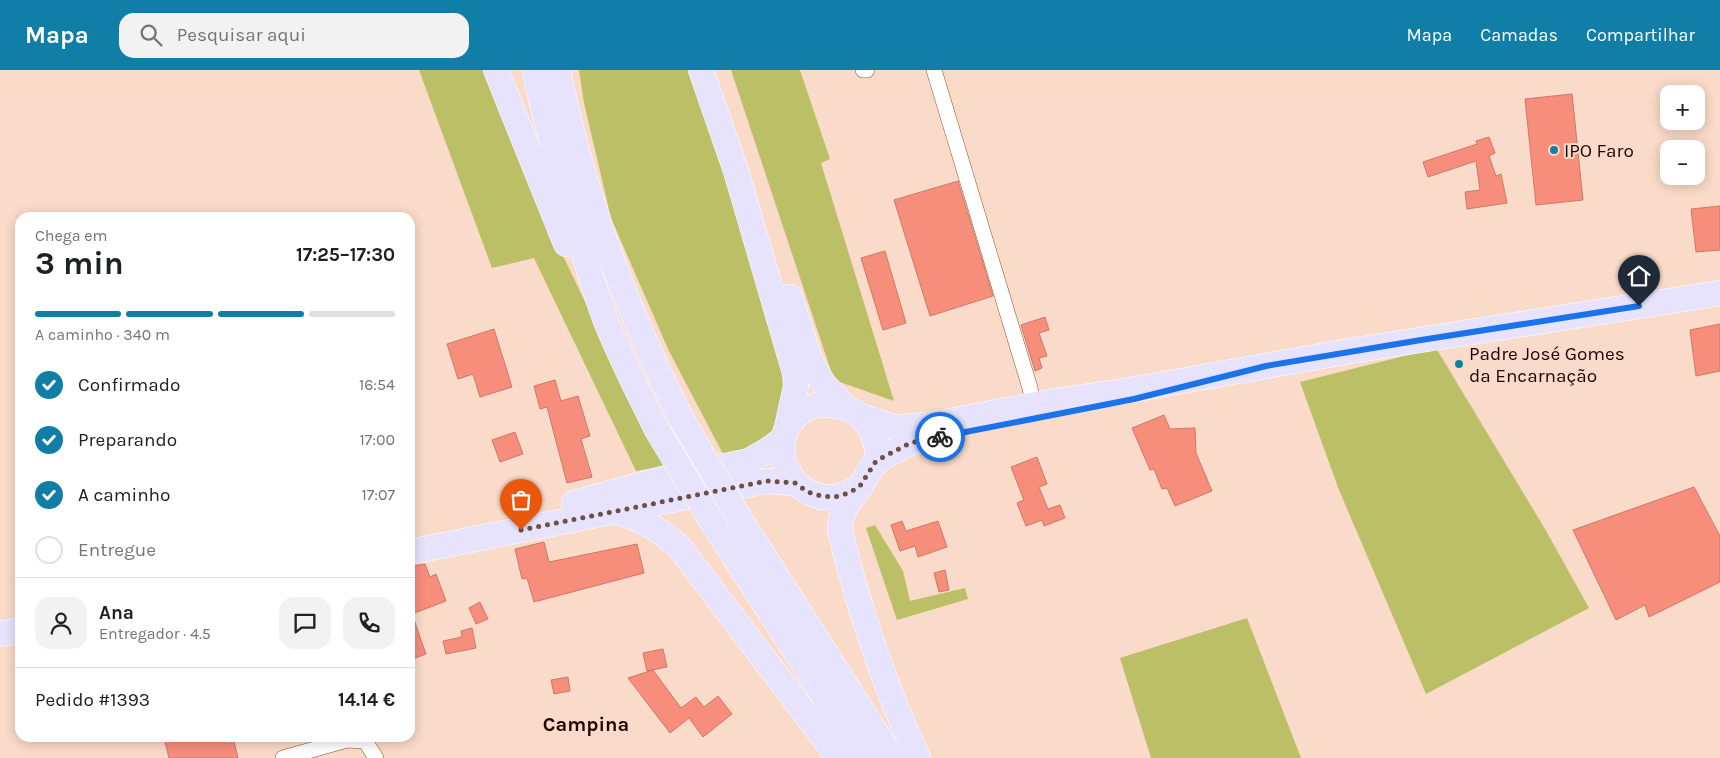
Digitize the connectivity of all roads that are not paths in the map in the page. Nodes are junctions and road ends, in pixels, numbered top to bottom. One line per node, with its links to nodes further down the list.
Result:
1 (496, 70): 8 (main road)
2 (535, 70): 8 (main road)
3 (558, 70): 26 (main road, bridge)
4 (701, 70): 12 (main road)
5 (718, 70): 11 (main road)
6 (934, 70): 10 (street)
7 (1720, 293): 9 (main road)
8 (623, 361): 25 (main road, bridge)
9 (1266, 366): 10 (main road); 13 (main road)
10 (1034, 406): 11 (main road)
11 (853, 412): 12 (main road); 13 (main road)
12 (785, 433): 14 (main road); 16 (main road)
13 (872, 468): 14 (main road); 27 (main road)
14 (795, 483): 15 (main road)
15 (615, 511): 17 (main road); 24 (main road)
16 (415, 543)
17 (415, 551)
18 (15, 631): 19 (main road)
19 (0, 634)
20 (341, 742): 22 (street)
21 (365, 742): 23 (street)
22 (282, 758)
23 (376, 758)
24 (839, 758)
25 (864, 758)
26 (892, 758)
27 (918, 758)

